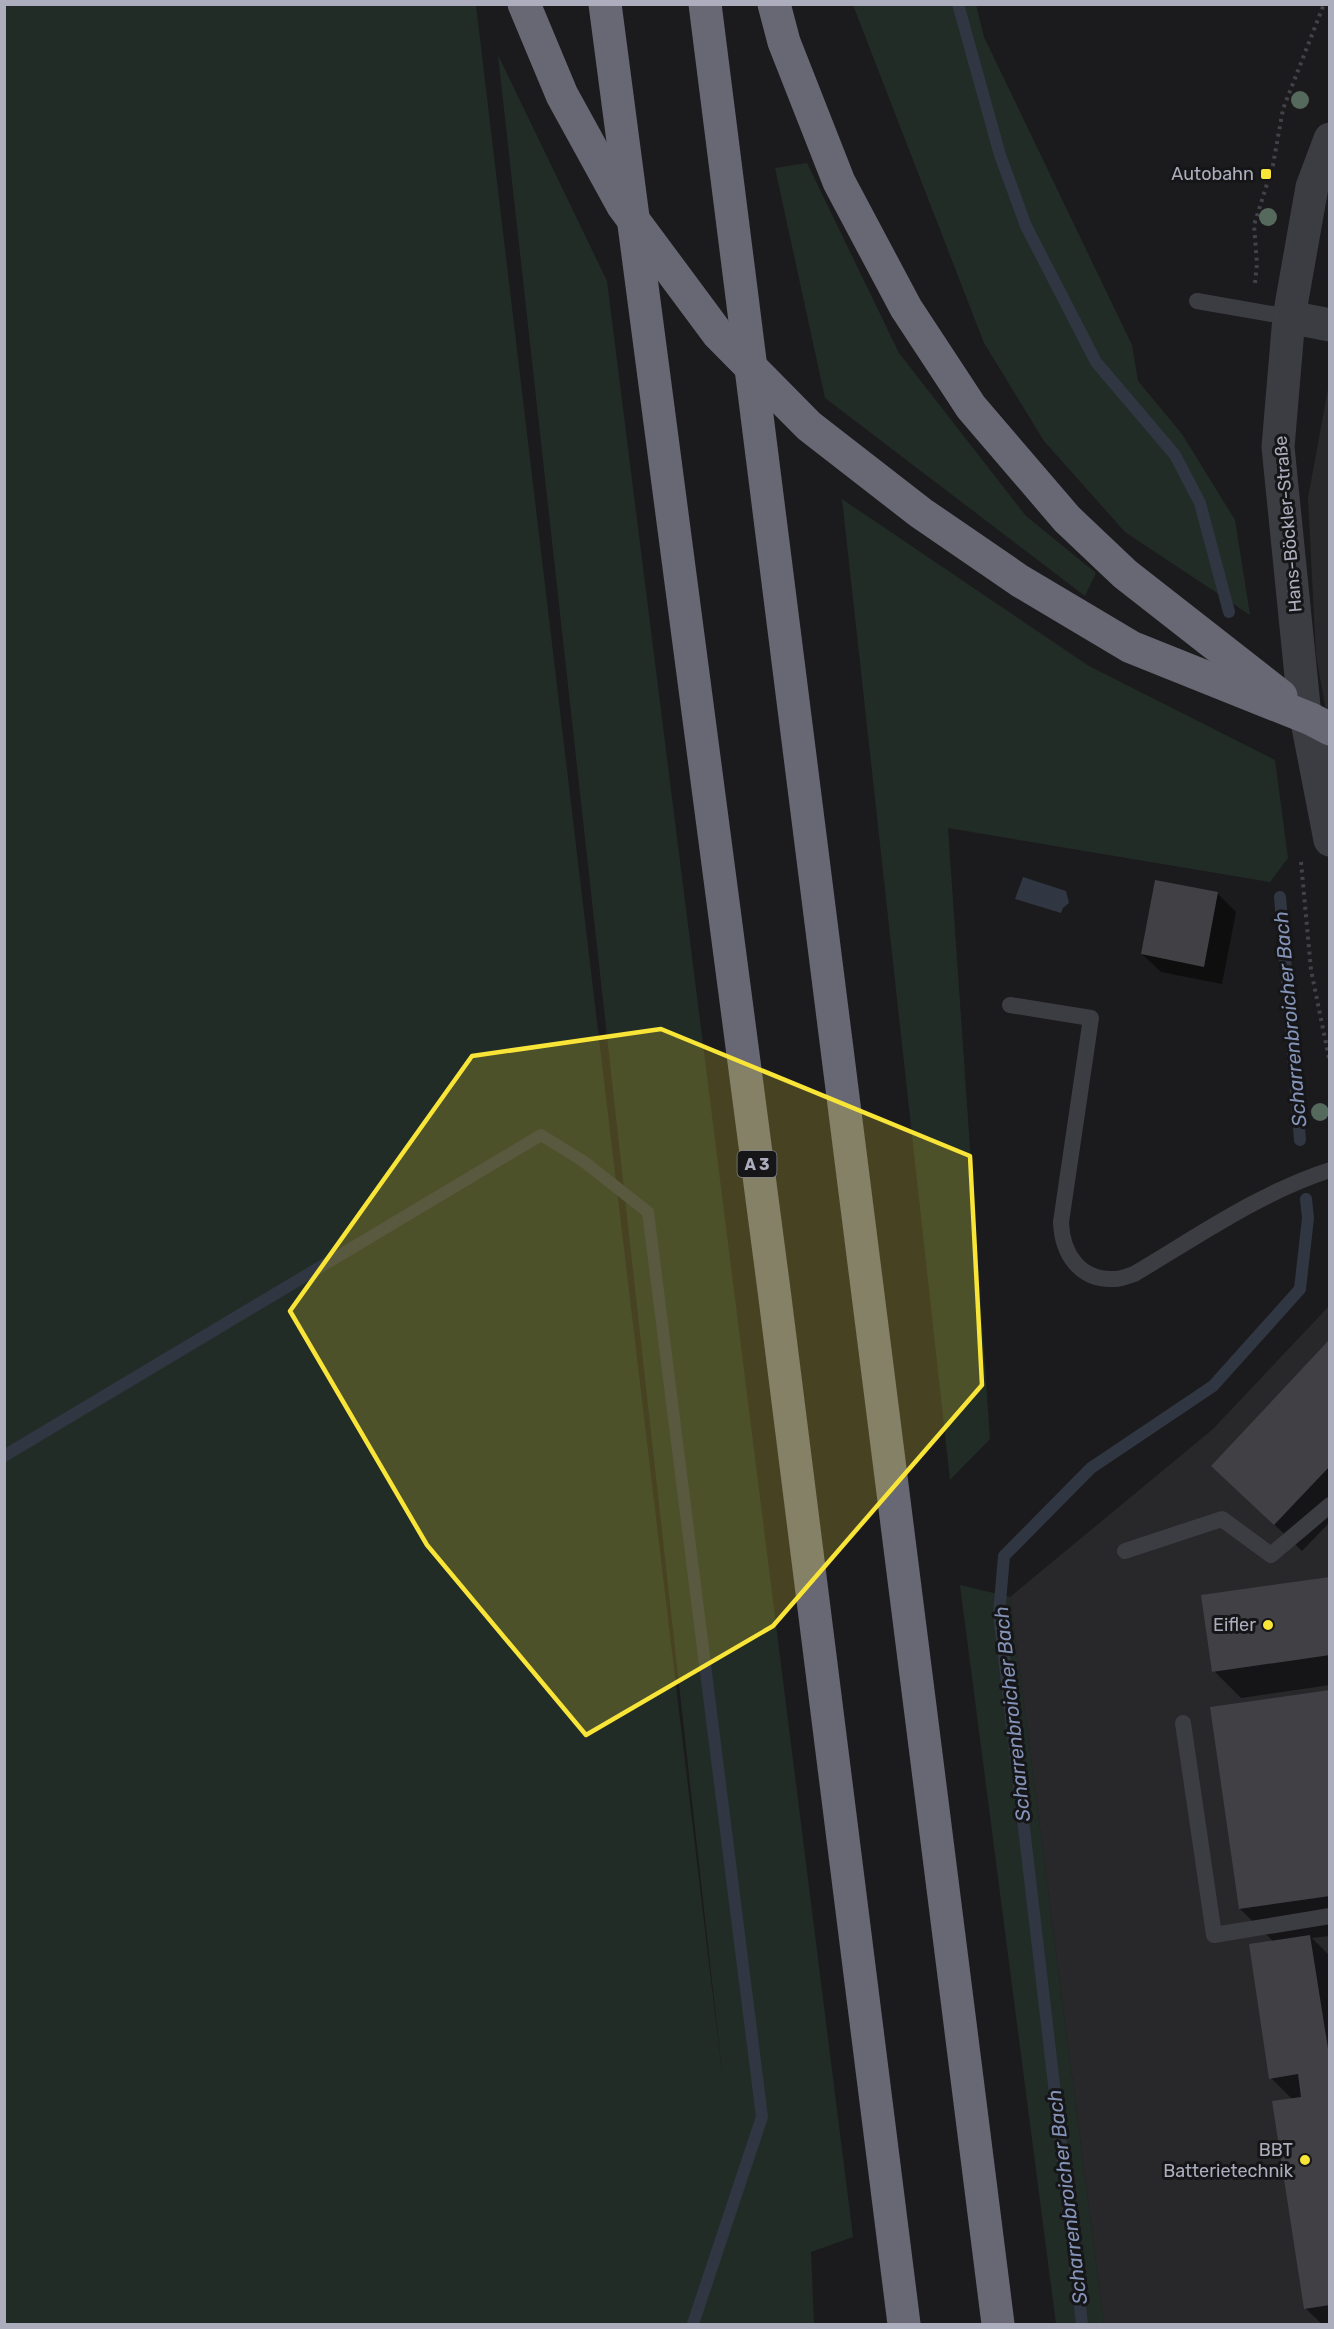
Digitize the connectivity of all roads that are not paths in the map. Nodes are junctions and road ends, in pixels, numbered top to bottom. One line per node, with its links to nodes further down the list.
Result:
1 (524, 4): 9 (highway)
2 (604, 4): 17 (highway, A 3)
3 (705, 4): 18 (highway)
4 (774, 4): 9 (highway)
5 (1329, 139): 7 (street, Hans-Böckler-Straße)
6 (1197, 301): 7 (lane)
7 (1289, 317): 8 (street); 10 (street, Hans-Böckler-Straße)
8 (1329, 325)
9 (1320, 724)
10 (1329, 840)
11 (1010, 1005): 12 (lane)
12 (1329, 1170)
13 (1329, 1505): 14 (lane)
14 (1125, 1551)
15 (1183, 1723): 16 (lane)
16 (1329, 1916)
17 (904, 2325)
18 (998, 2325)

